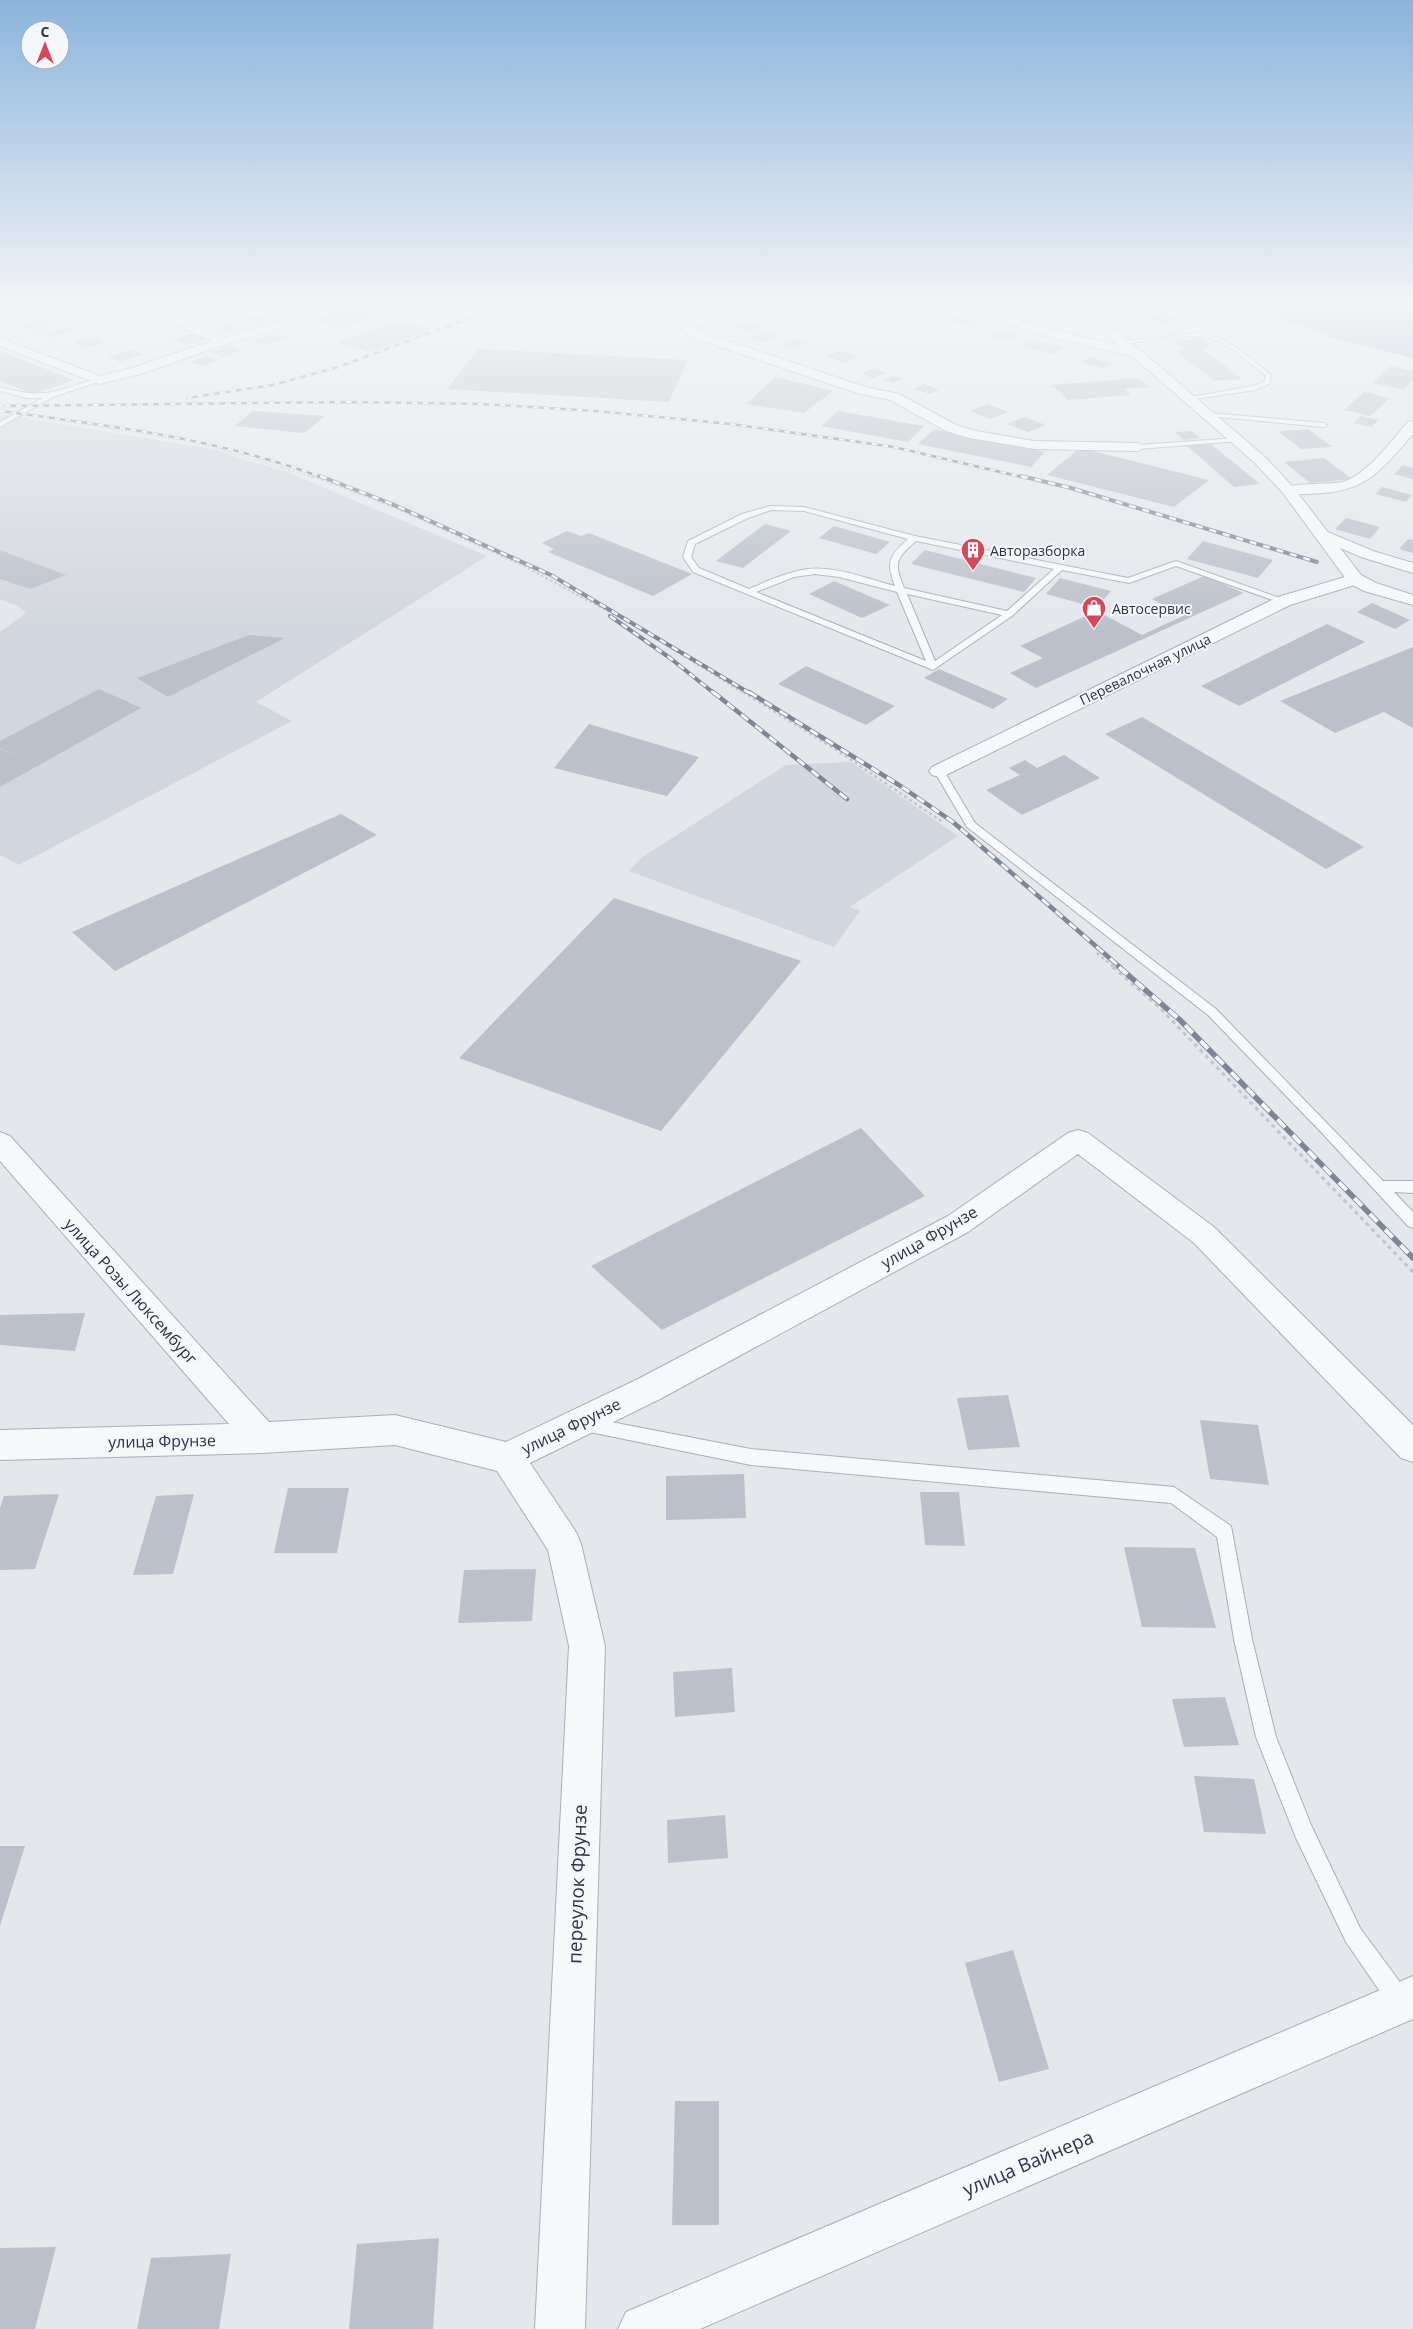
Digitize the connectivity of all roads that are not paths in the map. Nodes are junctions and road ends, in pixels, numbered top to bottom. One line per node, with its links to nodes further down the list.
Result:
1 (20, 416): 7 (lane)
2 (928, 416): 9 (street)
3 (1211, 416): 8 (street)
4 (1218, 416): 5 (lane)
5 (1324, 425)
6 (1413, 425): 10 (street)
7 (0, 426)
8 (1237, 440): 9 (lane); 10 (street)
9 (1138, 447)
10 (1288, 490): 11 (street)
11 (1323, 535): 14 (street); 15 (street)
12 (914, 538): 13 (lane); 16 (lane); 17 (lane)
13 (1061, 567): 19 (lane); 20 (lane)
14 (1413, 568)
15 (1356, 579): 18 (street); 19 (street, Перевалочная улица)
16 (901, 590): 17 (lane); 20 (lane); 21 (lane)
17 (750, 591): 21 (lane)
18 (1413, 600)
19 (1284, 601): 22 (street, Перевалочная улица)
20 (1009, 614): 21 (lane)
21 (933, 667)
22 (939, 771): 24 (lane)
23 (0, 1144): 28 (street, улица Розы Люксембург)
24 (1380, 1186): 25 (lane); 26 (lane)
25 (1413, 1187)
26 (1413, 1222)
27 (579, 1422): 30 (street, улица Фрунзе); 31 (street, улица Фрунзе); 32 (lane)
28 (262, 1438): 29 (street, улица Фрунзе); 31 (street, улица Фрунзе)
29 (0, 1445)
30 (1413, 1447)
31 (507, 1458): 33 (street, переулок Фрунзе)
32 (1407, 1999): 34 (street, улица Вайнера)
33 (560, 2329)
34 (643, 2329)

